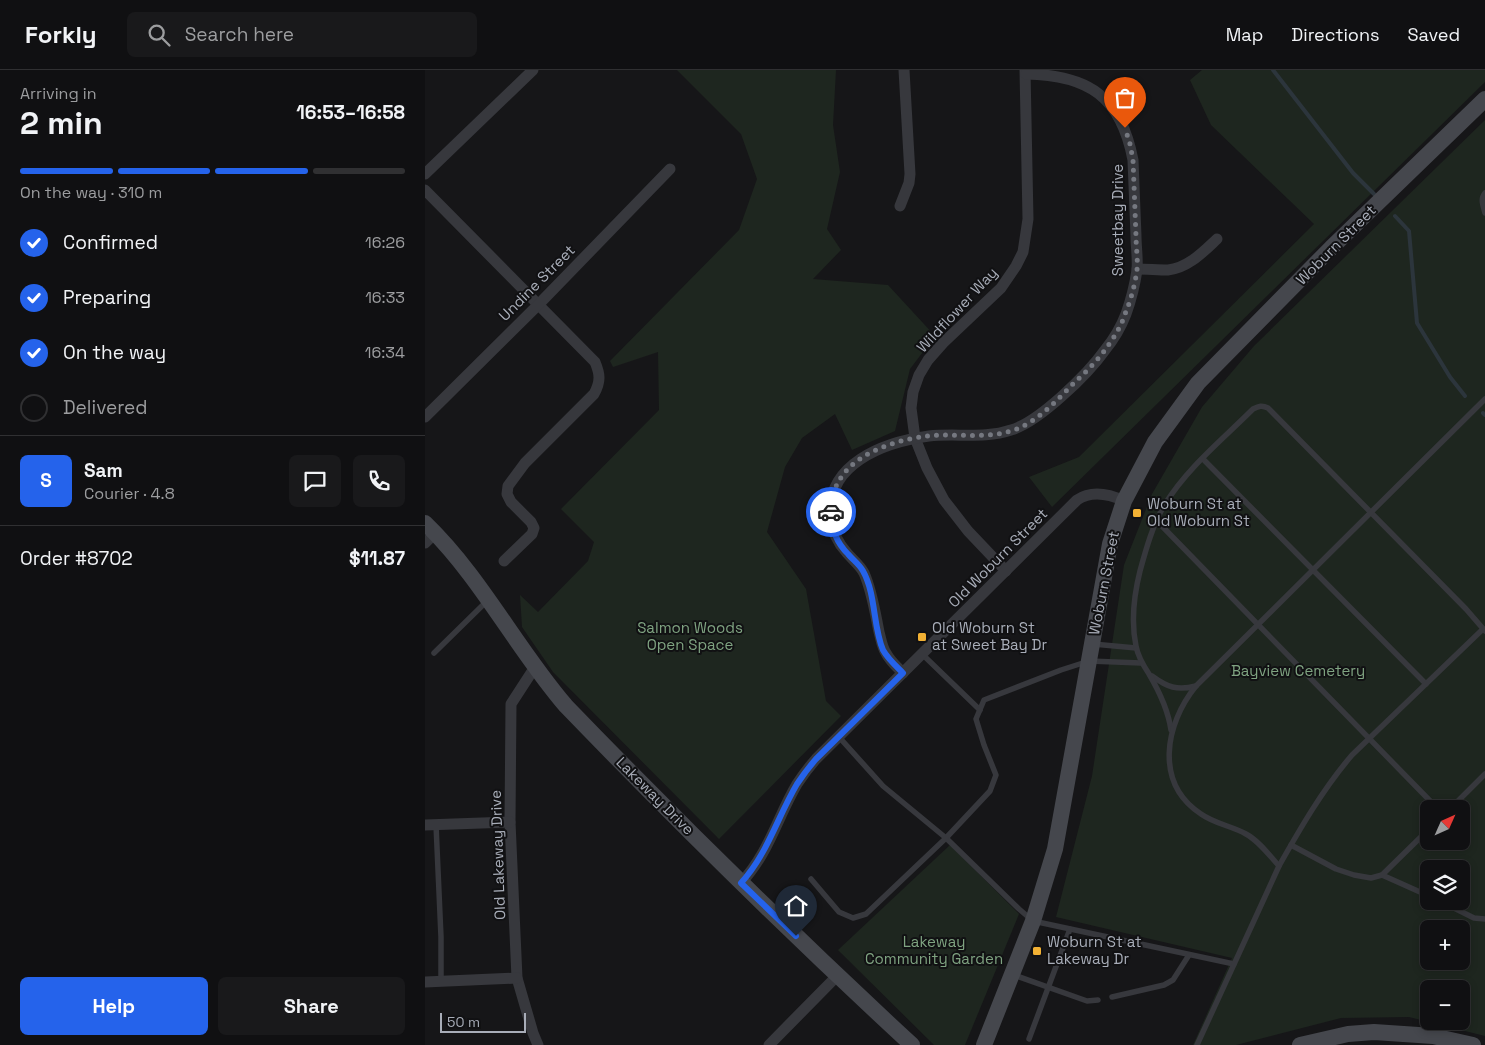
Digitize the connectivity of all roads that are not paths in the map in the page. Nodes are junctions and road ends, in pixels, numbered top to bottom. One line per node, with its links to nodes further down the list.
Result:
1 (533, 70): 6 (street)
2 (904, 70): 9 (street)
3 (1025, 72): 12 (street, Sweetbay Drive); 16 (street, Wildflower Way)
4 (1485, 99): 18 (street, Woburn Street)
5 (670, 169): 13 (street, Undine Street)
6 (425, 174)
7 (425, 190): 13 (street)
8 (1485, 192): 10 (lane)
9 (900, 206)
10 (1485, 213)
11 (1217, 239): 12 (street)
12 (1137, 269): 16 (street, Sweetbay Drive)
13 (539, 304): 15 (street, Undine Street); 22 (street)
14 (1485, 399): 19 (lane)
15 (425, 417)
16 (915, 438): 24 (street, Wildflower Way); 35 (street, Sweetbay Drive)
17 (1203, 458): 19 (lane); 20 (lane); 23 (lane)
18 (1125, 500): 24 (street, Old Woburn Street); 28 (street, Woburn Street)
19 (1370, 513): 23 (lane); 27 (lane)
20 (1157, 521): 26 (lane); 29 (lane)
21 (428, 533): 25 (street, Lakeway Drive)
22 (504, 561)
23 (1313, 570): 26 (lane); 37 (lane)
24 (1006, 571): 31 (street, Old Woburn Street)
25 (488, 600): 30 (lane); 34 (street, Lakeway Drive)
26 (1258, 624): 38 (lane); 42 (lane)
27 (1484, 630): 37 (lane)
28 (1092, 644): 29 (lane); 32 (street, Woburn Street)
29 (1136, 648): 33 (lane)
30 (435, 653)
31 (922, 654): 35 (street, Old Woburn Street); 39 (lane)
32 (1089, 661): 33 (lane); 39 (lane); 58 (street, Woburn Street)
33 (1141, 663): 36 (lane)
34 (535, 667): 46 (street, Old Lakeway Drive); 54 (street, Lakeway Drive)
35 (903, 673): 41 (street, Old Woburn Street)
36 (1149, 674): 38 (lane); 40 (lane)
37 (1426, 684): 42 (lane)
38 (1196, 686): 40 (lane)
39 (980, 710): 48 (lane)
40 (1172, 734): 51 (lane)
41 (839, 737): 48 (lane); 54 (street, Old Woburn Street)
42 (1369, 738): 44 (lane); 50 (lane)
43 (1485, 774): 45 (lane)
44 (1429, 800)
45 (1459, 800)
46 (510, 822): 47 (street); 64 (street, Old Lakeway Drive)
47 (430, 825): 66 (lane)
48 (947, 838): 53 (lane); 58 (lane)
49 (1420, 838): 52 (lane)
50 (1291, 845): 51 (lane); 52 (lane)
51 (1279, 866): 61 (lane)
52 (1382, 875): 55 (lane)
53 (811, 879)
54 (741, 883): 63 (street, Lakeway Drive)
55 (1420, 892)
56 (1458, 910): 57 (lane)
57 (1485, 919)
58 (1033, 921): 59 (lane); 62 (street, Woburn Street)
59 (1070, 928): 60 (lane); 67 (lane)
60 (1189, 955): 61 (lane); 68 (lane)
61 (1233, 964): 75 (lane)
62 (1012, 974): 67 (lane); 74 (street, Woburn Street)
63 (837, 976): 72 (street); 73 (street, Lakeway Drive)
64 (517, 978): 66 (street); 71 (street, Old Lakeway Drive)
65 (425, 982): 66 (street)
66 (441, 982)
67 (1048, 987): 69 (lane); 70 (lane)
68 (1112, 997)
69 (1098, 1000)
70 (1029, 1039)
71 (538, 1045)
72 (769, 1045)
73 (912, 1045)
74 (984, 1045)
75 (1197, 1045)
76 (1299, 1045): 77 (street)
77 (1473, 1045)

